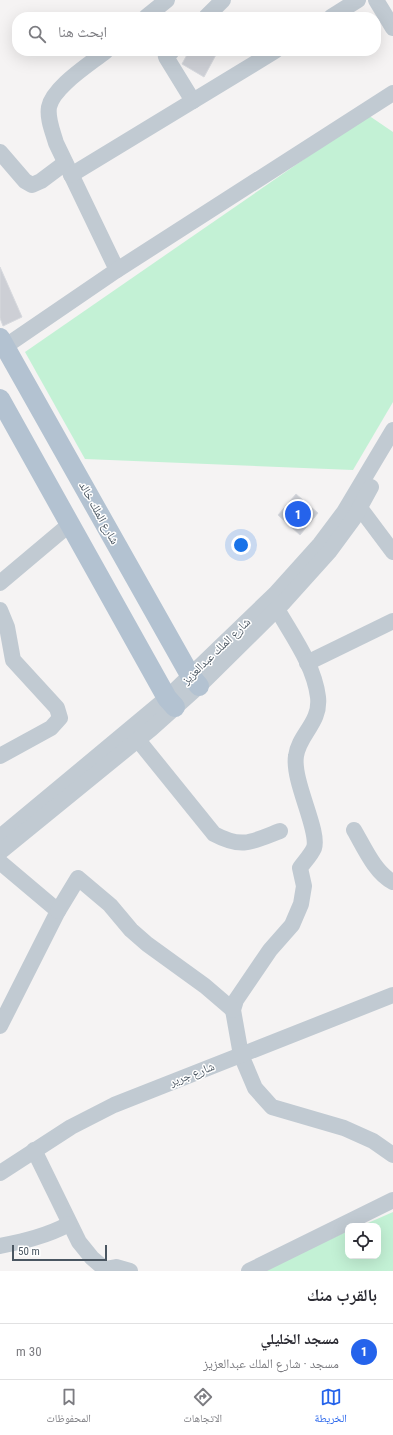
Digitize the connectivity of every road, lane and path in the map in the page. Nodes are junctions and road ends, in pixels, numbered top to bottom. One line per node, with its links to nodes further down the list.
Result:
1 (167, 0): 5 (street)
2 (223, 0): 6 (street)
3 (358, 0): 7 (street)
4 (376, 0): 8 (street)
5 (152, 12)
6 (211, 12)
7 (339, 12)
8 (391, 20)
9 (100, 56): 15 (street)
10 (167, 56): 13 (street)
11 (267, 56): 13 (street)
12 (393, 93): 16 (street)
13 (193, 101): 15 (street)
14 (0, 152): 15 (street)
15 (68, 169): 16 (street)
16 (117, 270): 17 (street)
17 (2, 345): 29 (main road, شارع الملك خالد)
18 (0, 398): 22 (main road)
19 (393, 430): 29 (street, شارع الملك عبدالعزيز)
20 (393, 449): 21 (street, شارع الملك عبدالعزيز)
21 (360, 508): 23 (street); 25 (street, شارع الملك عبدالعزيز)
22 (70, 524): 24 (street); 30 (main road)
23 (393, 550)
24 (0, 583)
25 (277, 609): 28 (street); 29 (street, شارع الملك عبدالعزيز)
26 (0, 610): 32 (street)
27 (393, 621): 28 (street)
28 (308, 663): 41 (street)
29 (195, 680): 30 (street, شارع الملك عبدالعزيز)
30 (171, 702): 31 (street, شارع الملك عبدالعزيز); 35 (street, شارع الملك عبدالعزيز)
31 (138, 740): 34 (street); 36 (street, شارع الملك عبدالعزيز)
32 (0, 756)
33 (354, 830): 38 (street)
34 (280, 831)
35 (0, 836)
36 (0, 852)
37 (0, 862): 39 (street)
38 (393, 882)
39 (58, 911): 41 (street); 42 (street)
40 (393, 995): 43 (street, شارع جرير)
41 (233, 1010): 43 (street)
42 (0, 1026)
43 (241, 1055): 44 (street, شارع جرير); 45 (street)
44 (34, 1150): 46 (street, شارع جرير); 48 (street)
45 (393, 1155)
46 (0, 1173)
47 (393, 1200): 51 (street)
48 (69, 1224): 49 (street); 50 (street)
49 (0, 1246)
50 (130, 1271)
51 (249, 1271)

